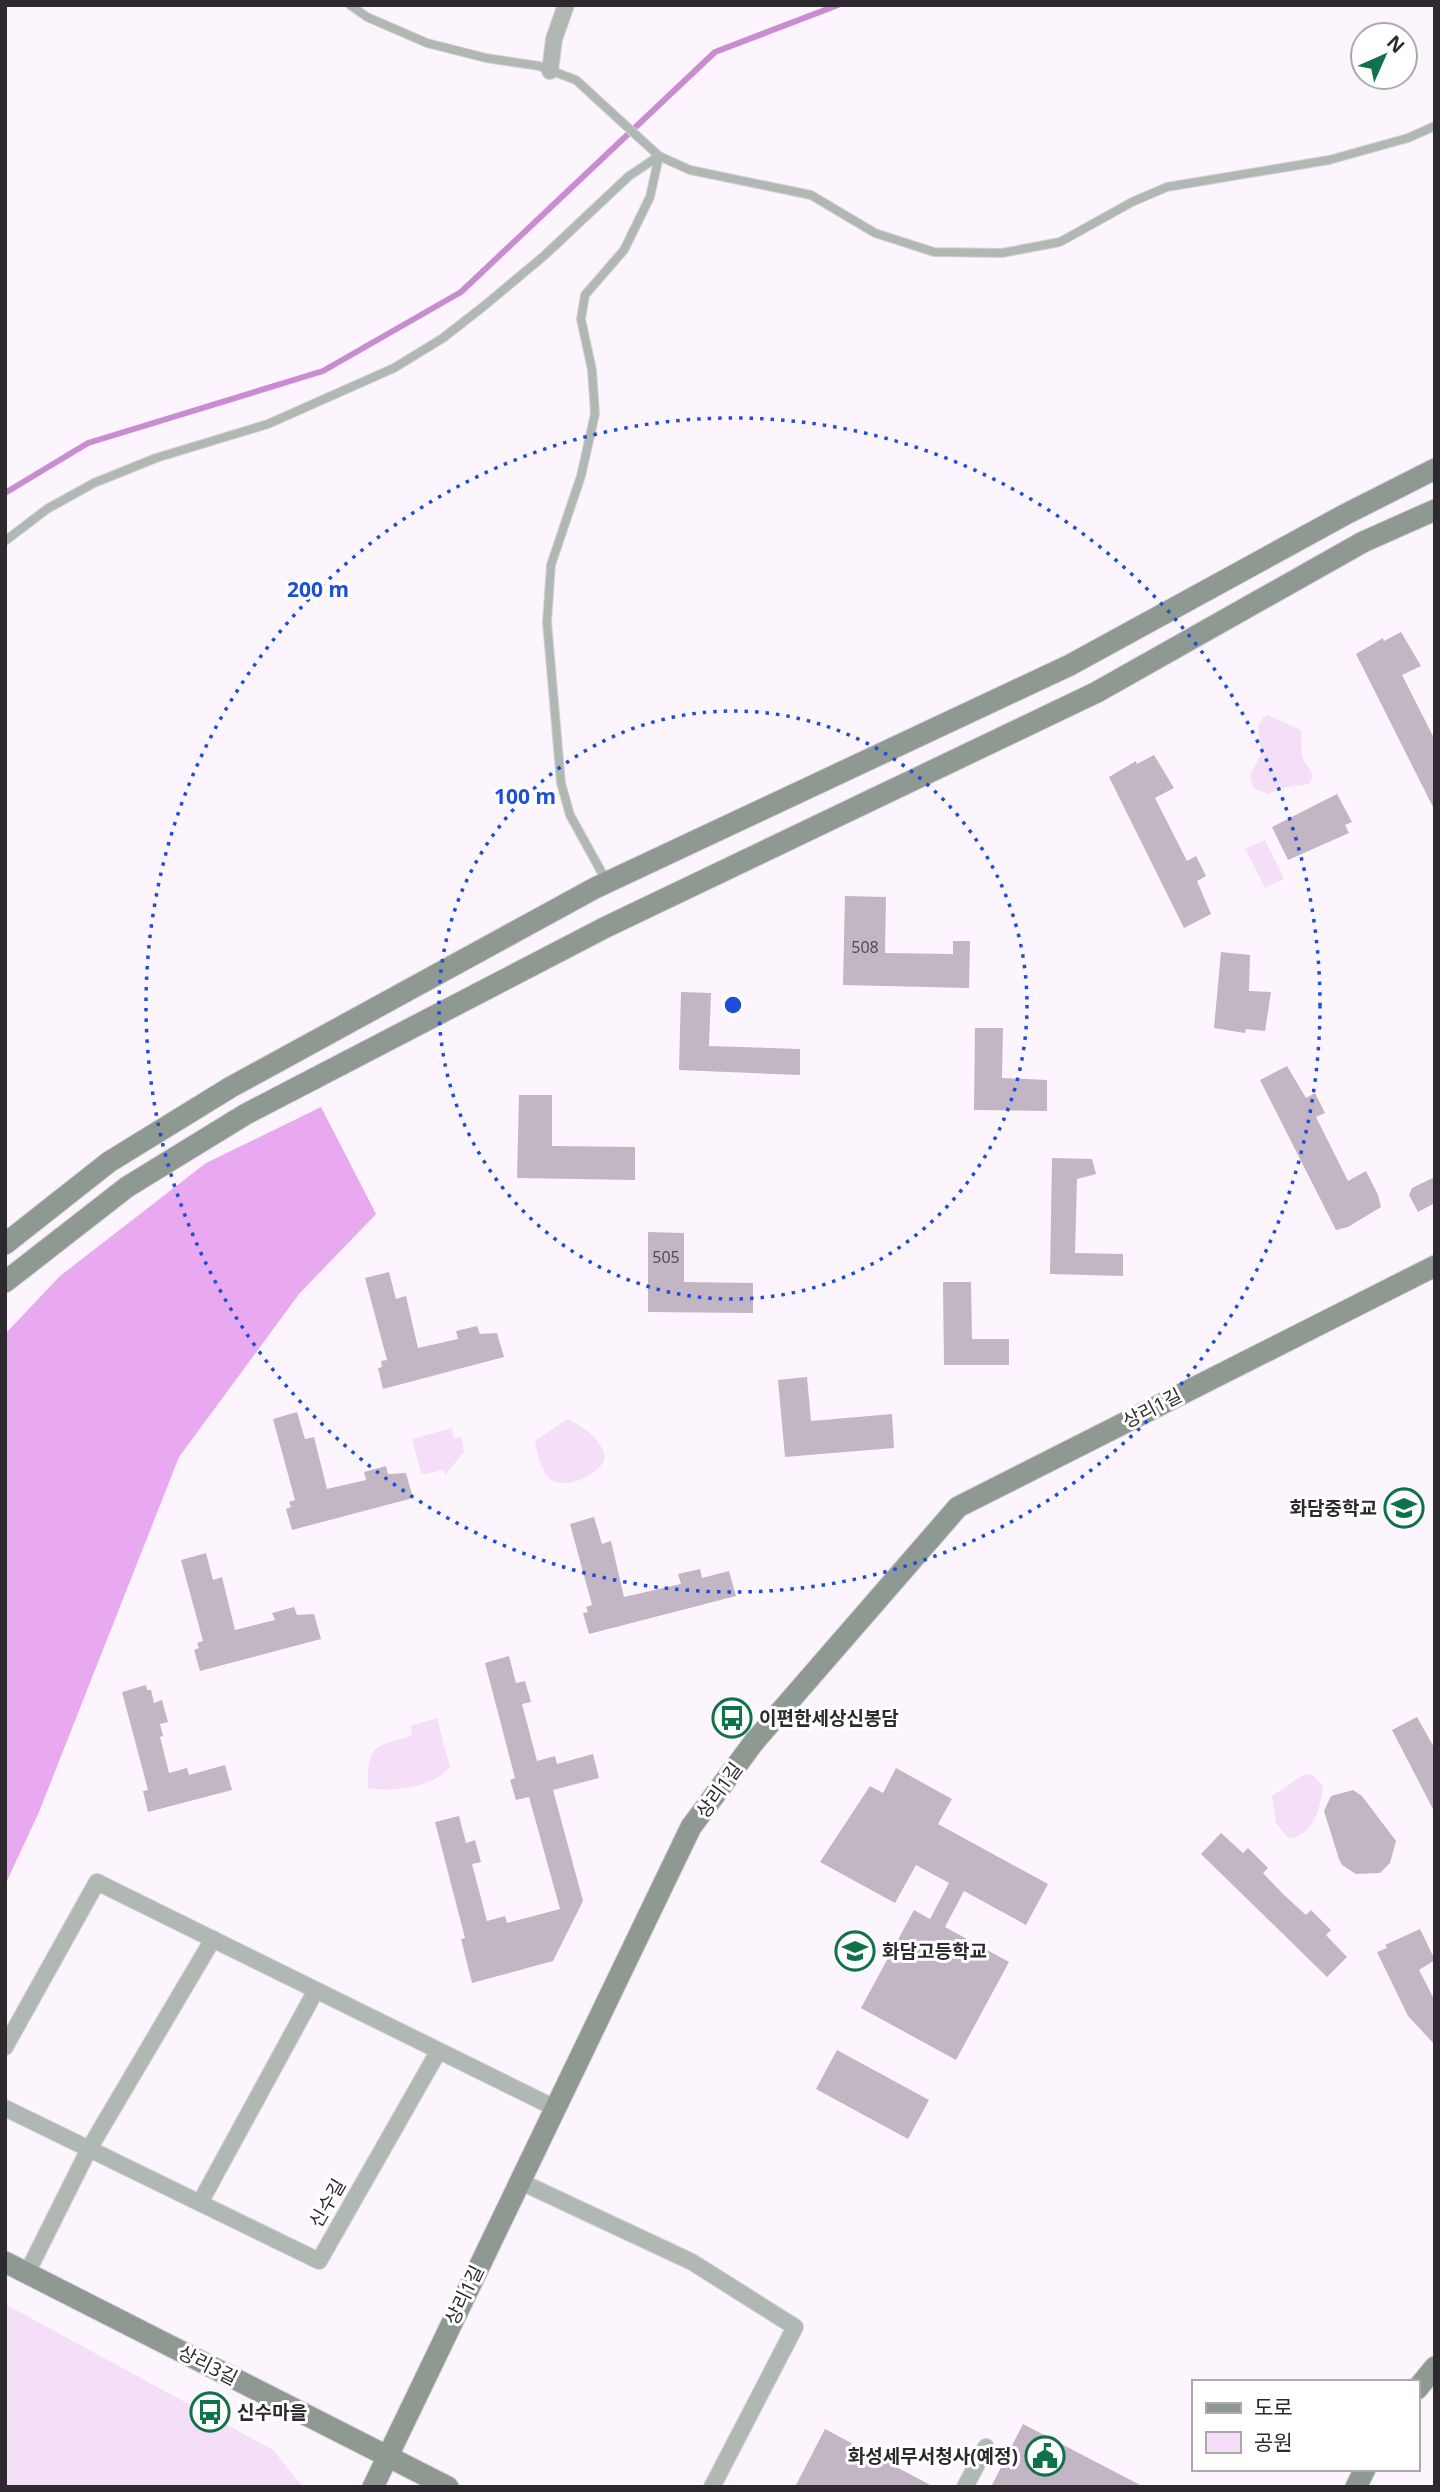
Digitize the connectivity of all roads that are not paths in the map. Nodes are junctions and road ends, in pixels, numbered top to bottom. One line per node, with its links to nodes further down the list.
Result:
1 (350, 5): 3 (lane)
2 (566, 5): 3 (street)
3 (551, 71): 5 (lane)
4 (1435, 126): 5 (lane)
5 (656, 153): 8 (lane); 9 (lane)
6 (1435, 470): 9 (main road)
7 (1435, 510): 12 (main road)
8 (5, 541)
9 (607, 882): 10 (main road)
10 (5, 1244)
11 (1435, 1266): 18 (main road, 상리1길)
12 (5, 1282)
13 (213, 1939): 14 (street); 15 (street); 19 (street)
14 (315, 1992): 16 (street); 21 (street)
15 (5, 2048)
16 (438, 2052): 18 (street); 21 (street, 신수길)
17 (5, 2108): 19 (street, 신수길)
18 (555, 2108): 20 (main road, 상리1길)
19 (89, 2149): 21 (street, 신수길); 23 (street)
20 (519, 2182): 27 (main road, 상리1길); 31 (street)
21 (201, 2201)
22 (5, 2262): 23 (main road, 상리3길)
23 (27, 2273): 27 (main road, 상리3길)
24 (1435, 2367): 25 (main road)
25 (1419, 2387)
26 (986, 2447): 32 (street)
27 (386, 2457): 29 (main road, 상리1길); 30 (main road, 상리3길)
28 (1364, 2471): 33 (main road)
29 (373, 2487)
30 (448, 2487)
31 (712, 2487)
32 (965, 2487)
33 (1356, 2487)

